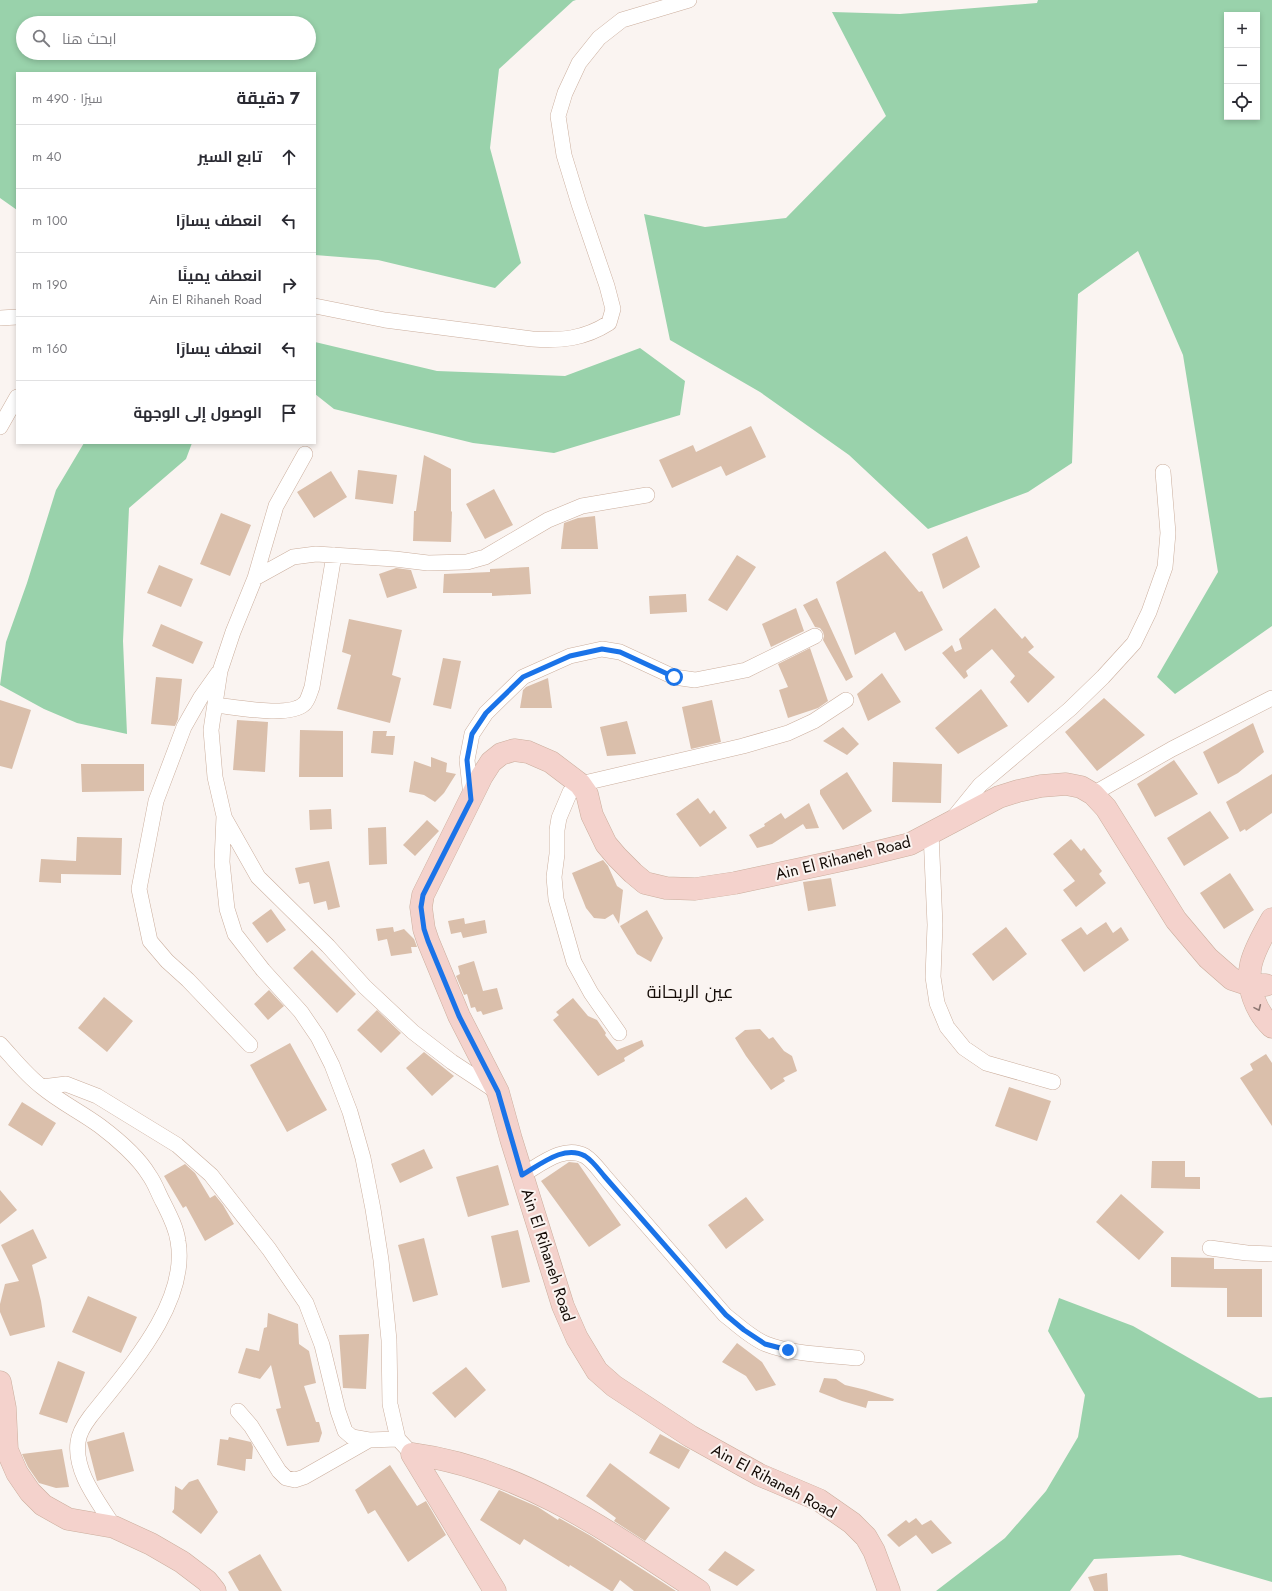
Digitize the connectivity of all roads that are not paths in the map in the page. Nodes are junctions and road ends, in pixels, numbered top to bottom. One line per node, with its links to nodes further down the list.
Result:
1 (689, 0): 2 (street)
2 (316, 306)
3 (0, 318): 4 (street)
4 (16, 318)
5 (16, 399): 6 (street)
6 (0, 427)
7 (305, 454): 11 (street)
8 (1162, 472): 21 (street)
9 (647, 495): 10 (street)
10 (334, 555): 11 (street); 16 (street)
11 (255, 578): 13 (street)
12 (815, 636): 19 (street)
13 (220, 671): 16 (street); 27 (street)
14 (1272, 698): 18 (street)
15 (846, 700): 17 (street)
16 (215, 705): 20 (street)
17 (584, 794): 19 (street, Ain El Rihaneh Road); 21 (street, Ain El Rihaneh Road); 25 (street)
18 (1093, 794): 21 (street, Ain El Rihaneh Road); 23 (street, Ain El Rihaneh Road)
19 (471, 800): 30 (street, Ain El Rihaneh Road)
20 (224, 816): 30 (street); 38 (street)
21 (940, 829): 28 (street)
22 (1272, 919): 23 (street)
23 (1263, 975): 24 (street, one-way to 24)
24 (1272, 1027)
25 (620, 1033)
26 (0, 1044): 29 (street)
27 (250, 1045)
28 (1053, 1082)
29 (42, 1087): 37 (street); 39 (street)
30 (498, 1092): 31 (street, Ain El Rihaneh Road)
31 (522, 1175): 34 (street); 43 (street, Ain El Rihaneh Road)
32 (1210, 1248): 33 (street)
33 (1272, 1254)
34 (857, 1358)
35 (0, 1382): 39 (street)
36 (238, 1411): 37 (street)
37 (369, 1440): 38 (street)
38 (405, 1446): 41 (street); 42 (street)
39 (114, 1527): 40 (street)
40 (215, 1591)
41 (495, 1591)
42 (699, 1591)
43 (889, 1591)

